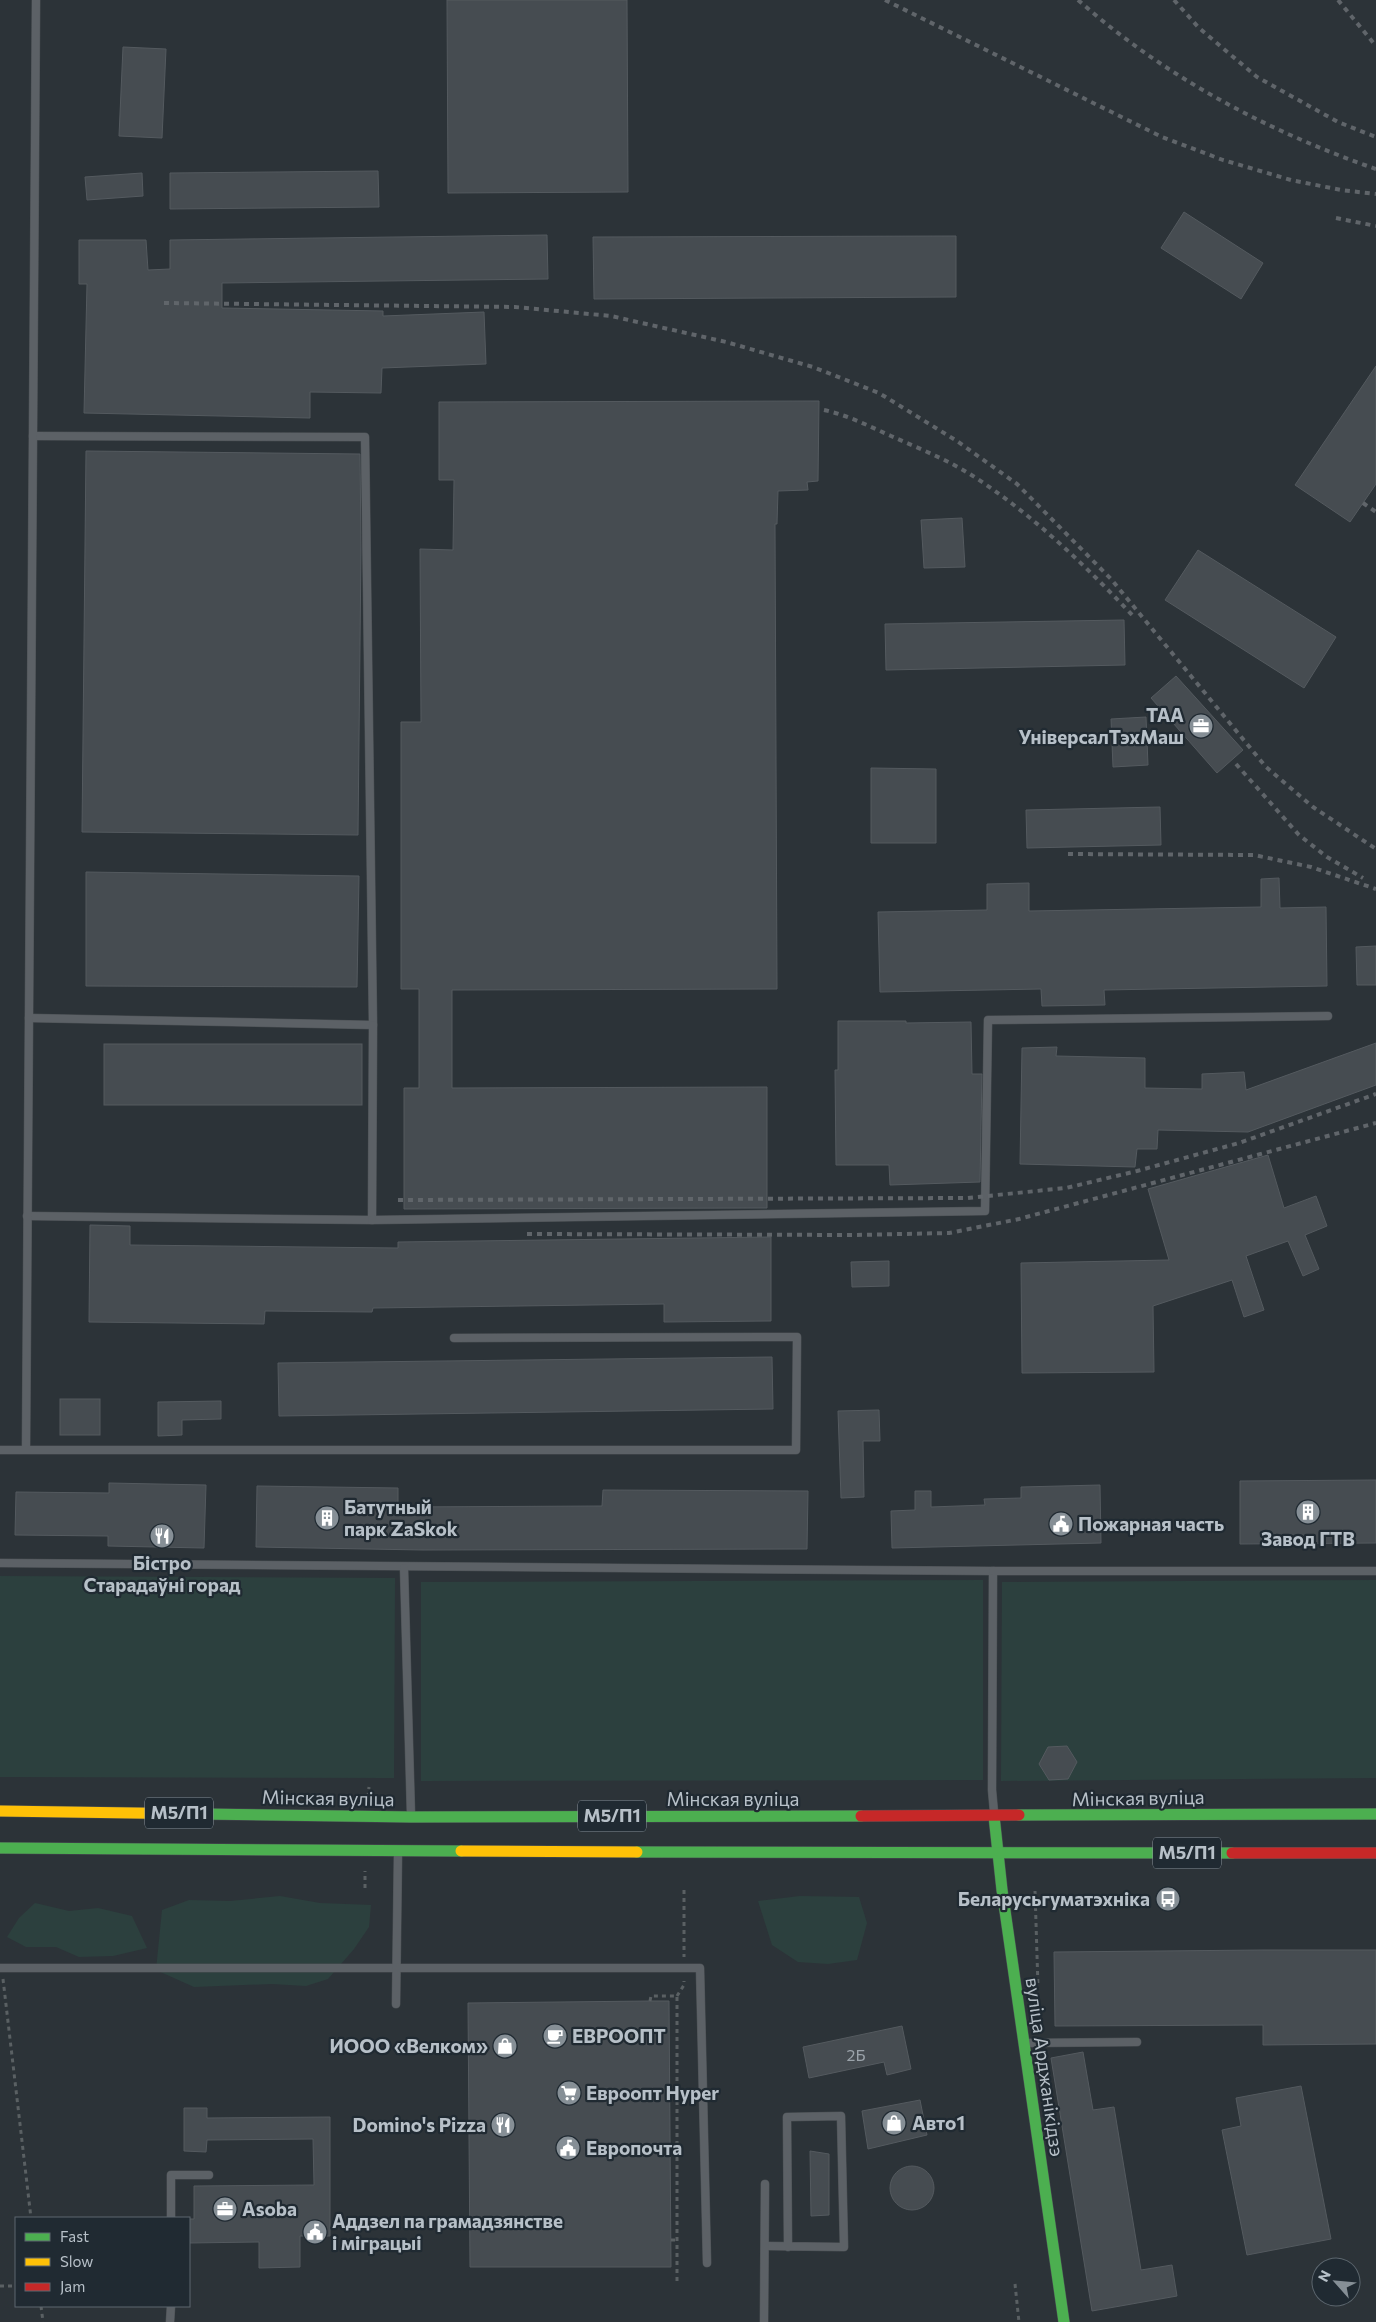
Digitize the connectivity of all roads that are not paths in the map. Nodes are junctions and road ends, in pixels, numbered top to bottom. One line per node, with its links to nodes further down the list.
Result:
1 (36, 0): 2 (lane)
2 (33, 436): 4 (lane); 5 (lane)
3 (1328, 1016): 7 (lane)
4 (29, 1018): 5 (lane); 6 (lane)
5 (373, 1025): 7 (lane)
6 (27, 1216): 7 (lane); 9 (lane)
7 (372, 1220)
8 (454, 1338): 9 (lane)
9 (26, 1449): 10 (lane)
10 (0, 1450)
11 (0, 1563): 12 (lane)
12 (404, 1568): 13 (lane); 19 (lane)
13 (993, 1571): 14 (lane); 18 (lane)
14 (1376, 1572)
15 (0, 1811): 16 (main road, Мінская вуліца / М5/П1)
16 (129, 1813): 19 (main road, Мінская вуліца / М5/П1); 21 (main road)
17 (1376, 1814): 18 (main road, Мінская вуліца / М5/П1)
18 (994, 1816): 19 (main road, Мінская вуліца / М5/П1); 23 (main road, вуліца Арджанікідзэ)
19 (412, 1817)
20 (0, 1848): 21 (main road, М5/П1)
21 (132, 1849): 22 (main road, М5/П1)
22 (398, 1850): 23 (main road, М5/П1); 26 (lane)
23 (998, 1853): 24 (main road, М5/П1); 29 (main road, вуліца Арджанікідзэ)
24 (1376, 1853)
25 (1, 1968): 26 (lane)
26 (397, 1968): 27 (lane); 35 (lane)
27 (396, 2004)
28 (1137, 2042): 29 (lane)
29 (1024, 2043): 39 (main road, вуліца Арджанікідзэ)
30 (209, 2176): 32 (lane)
31 (765, 2184): 33 (lane)
32 (171, 2217)
33 (766, 2246): 34 (lane); 38 (lane)
34 (788, 2247): 34 (lane)
35 (707, 2262)
36 (171, 2307): 37 (lane)
37 (170, 2322)
38 (764, 2322)
39 (1064, 2322)

